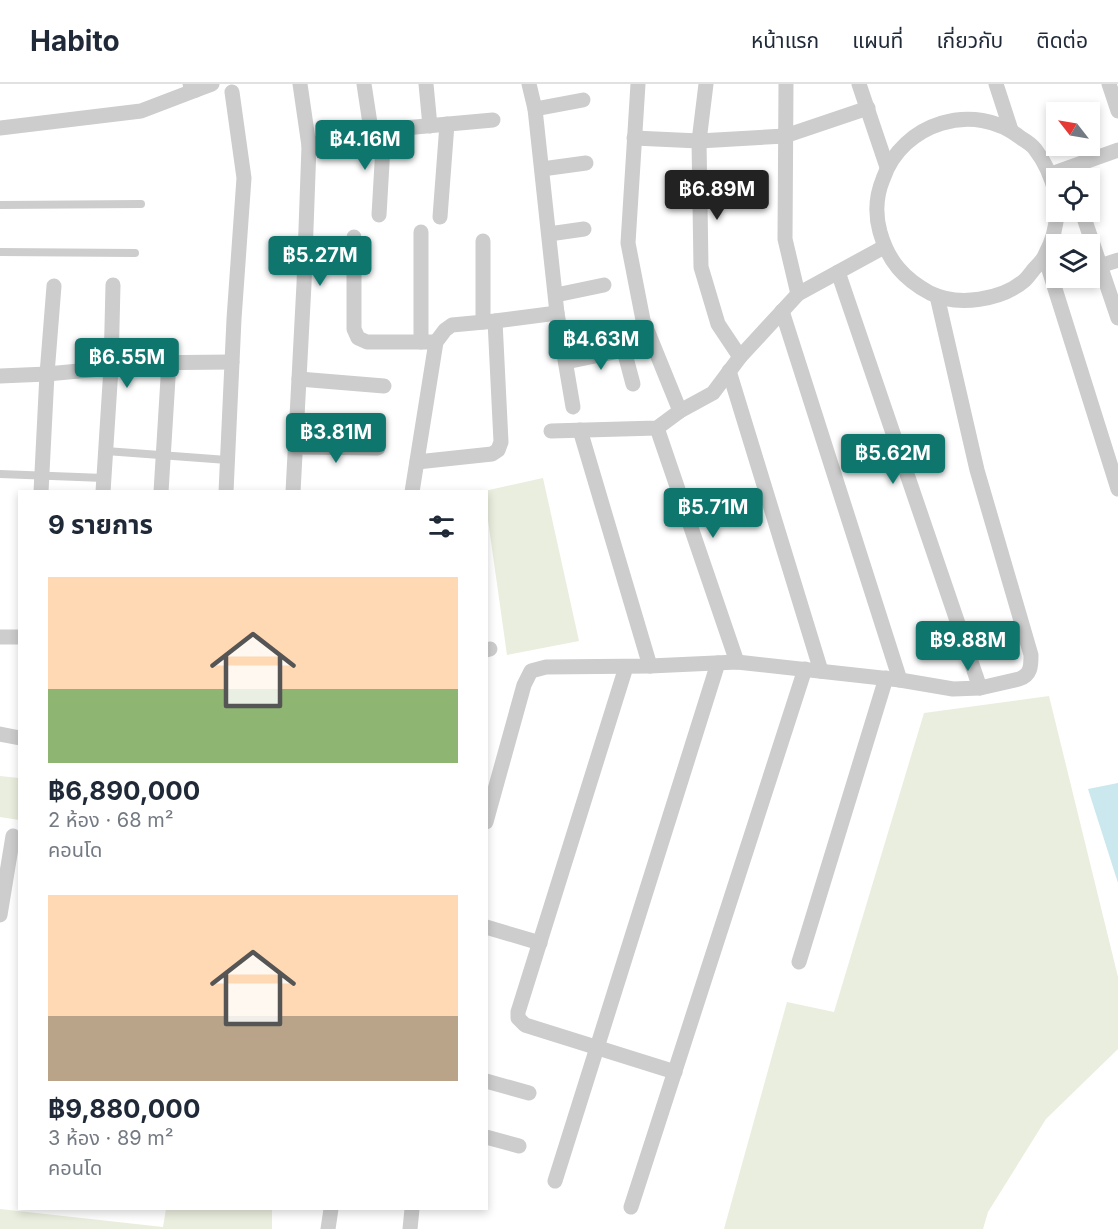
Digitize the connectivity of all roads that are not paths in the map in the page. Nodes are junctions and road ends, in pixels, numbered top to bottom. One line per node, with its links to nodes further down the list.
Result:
1 (212, 84): 12 (street)
2 (300, 84): 27 (street)
3 (364, 84): 22 (street)
4 (426, 84): 20 (street)
5 (529, 84): 16 (street)
6 (638, 84): 25 (street)
7 (706, 84): 26 (street)
8 (786, 84): 24 (street)
9 (859, 84): 15 (street)
10 (996, 84): 23 (street)
11 (1109, 84): 17 (street)
12 (193, 87): 21 (street)
13 (232, 92): 64 (street)
14 (583, 100): 16 (street)
15 (868, 108): 24 (street); 30 (street)
16 (535, 109): 33 (street)
17 (1118, 111)
18 (493, 120): 19 (street)
19 (447, 124): 20 (street); 37 (street)
20 (430, 126): 22 (street)
21 (0, 128)
22 (377, 129): 27 (street); 36 (street)
23 (1011, 130): 30 (street); 31 (street)
24 (785, 136): 26 (street); 54 (street)
25 (634, 138): 26 (street); 74 (street)
26 (699, 141): 62 (street)
27 (309, 146): 70 (street)
28 (1118, 150): 32 (street)
29 (586, 163): 33 (street)
30 (887, 167): 44 (street)
31 (1047, 168)
32 (1068, 168)
33 (542, 169): 41 (street)
34 (141, 204): 35 (lane)
35 (0, 205)
36 (379, 214)
37 (440, 217)
38 (1056, 222): 47 (street)
39 (584, 229): 41 (street)
40 (421, 232): 61 (street)
41 (549, 234): 55 (street)
42 (354, 237): 61 (street)
43 (483, 241): 60 (street)
44 (884, 247): 50 (street); 56 (street)
45 (0, 252): 46 (lane)
46 (135, 253)
47 (1045, 257): 56 (street); 87 (street)
48 (1118, 260): 49 (street)
49 (1100, 266): 59 (street)
50 (838, 272): 54 (street); 102 (street)
51 (112, 285): 66 (street)
52 (604, 285): 55 (street)
53 (54, 286): 68 (street)
54 (798, 294): 57 (street)
55 (555, 295): 58 (street)
56 (937, 296): 102 (street)
57 (782, 311): 62 (street); 101 (street)
58 (557, 313): 60 (street); 65 (street)
59 (1118, 318)
60 (489, 322): 61 (street); 83 (street)
61 (428, 342): 83 (street)
62 (740, 357): 67 (street)
63 (169, 362): 64 (street); 66 (street); 81 (street)
64 (232, 362): 82 (street)
65 (566, 362): 71 (street); 73 (street)
66 (111, 368): 68 (street); 80 (street)
67 (729, 371): 74 (street); 100 (street)
68 (47, 375): 69 (street); 85 (street)
69 (0, 376)
70 (299, 379): 72 (street); 78 (street)
71 (633, 384)
72 (384, 386)
73 (573, 407)
74 (680, 411): 75 (street)
75 (657, 428): 77 (street); 95 (street)
76 (551, 430): 77 (street)
77 (580, 430): 97 (street)
78 (296, 447): 79 (street); 91 (street)
79 (378, 448)
80 (106, 451): 81 (lane); 86 (street)
81 (163, 455): 82 (lane); 89 (street)
82 (227, 460): 90 (street)
83 (417, 462): 92 (street)
84 (0, 474): 85 (lane)
85 (42, 476): 86 (lane); 88 (street)
86 (104, 485)
87 (1118, 489)
88 (41, 490)
89 (161, 490)
90 (226, 490)
91 (293, 490)
92 (412, 490)
93 (0, 637): 94 (street)
94 (18, 637)
95 (737, 662): 96 (street); 99 (street)
96 (718, 663): 97 (street); 111 (street)
97 (650, 666): 98 (street)
98 (626, 667): 105 (street); 109 (street)
99 (805, 669): 100 (street); 112 (street)
100 (821, 671): 101 (street)
101 (893, 679): 102 (street); 110 (street)
102 (980, 688)
103 (0, 734): 104 (street)
104 (18, 738)
105 (488, 815)
106 (11, 836): 107 (street)
107 (0, 915)
108 (488, 928): 109 (street)
109 (540, 943): 111 (street)
110 (799, 962)
111 (597, 1047): 112 (street); 117 (street)
112 (675, 1071): 118 (street)
113 (488, 1082): 114 (street)
114 (529, 1093)
115 (488, 1138): 116 (street)
116 (519, 1146)
117 (555, 1181)
118 (631, 1207)
119 (332, 1210): 121 (street)
120 (412, 1210): 122 (street)
121 (328, 1229)
122 (410, 1229)

